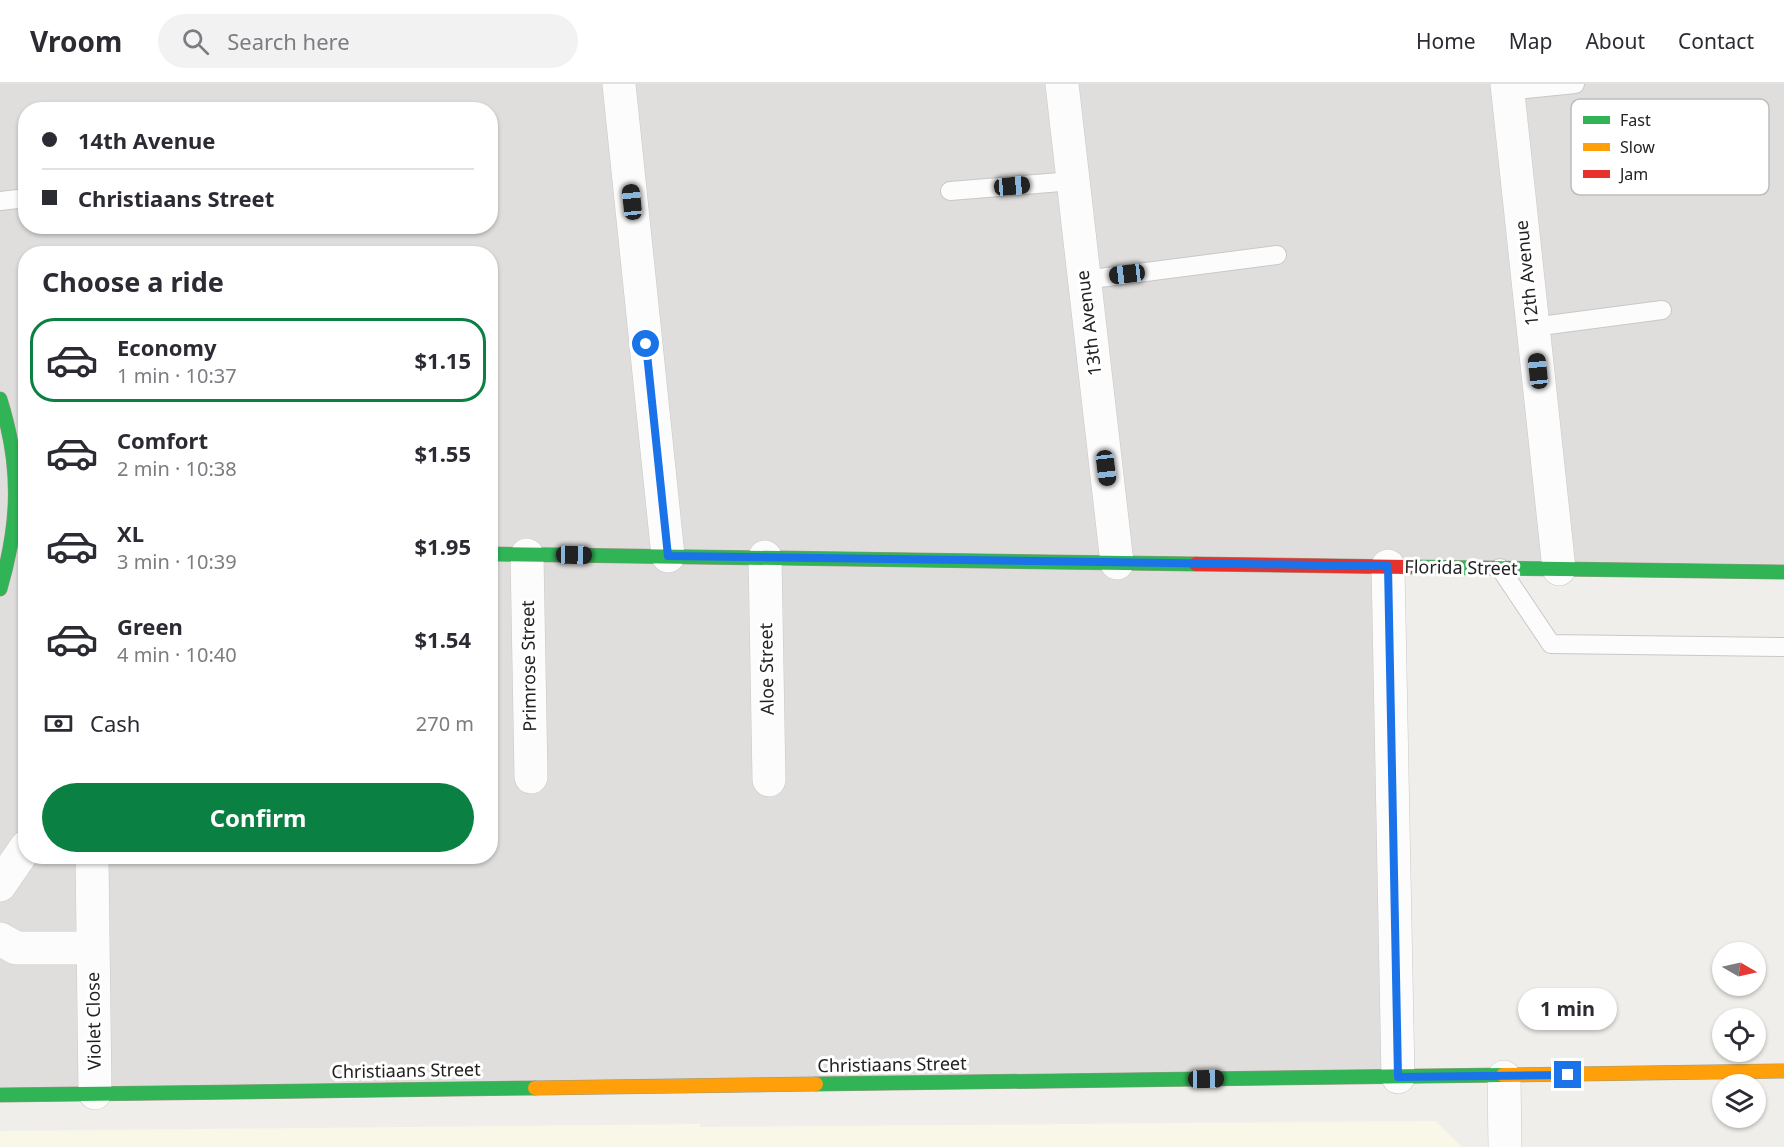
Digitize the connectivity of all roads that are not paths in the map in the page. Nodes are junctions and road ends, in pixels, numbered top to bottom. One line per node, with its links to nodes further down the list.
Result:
1 (620, 84): 17 (street)
2 (1062, 84): 5 (street, 13th Avenue)
3 (1575, 84): 4 (lane)
4 (1507, 87): 12 (street, 12th Avenue)
5 (1073, 181): 6 (lane); 10 (street, 13th Avenue)
6 (950, 192)
7 (18, 199): 8 (lane)
8 (0, 201)
9 (1277, 255): 10 (lane)
10 (1084, 280): 19 (street, 13th Avenue)
11 (1662, 310): 12 (lane)
12 (1533, 327): 22 (street, 12th Avenue)
13 (0, 399): 14 (street)
14 (18, 547): 24 (street)
15 (498, 554): 16 (street, Florida Street)
16 (527, 555): 17 (street, Florida Street); 26 (street, Primrose Street)
17 (668, 556): 18 (street, Florida Street)
18 (765, 557): 19 (street, Florida Street); 27 (street, Aloe Street)
19 (1117, 563): 20 (street, Florida Street)
20 (1388, 566): 21 (street, Florida Street); 34 (street)
21 (1500, 568): 22 (street, Florida Street); 25 (lane)
22 (1559, 569): 23 (street, Florida Street)
23 (1784, 572)
24 (0, 589)
25 (1784, 647)
26 (531, 777)
27 (769, 780)
28 (18, 859): 30 (street)
29 (92, 864): 32 (street, Violet Close)
30 (0, 885)
31 (0, 939): 32 (street, Violet Close)
32 (93, 948): 36 (street, Violet Close)
33 (1784, 1071): 35 (street, Christiaans Street)
34 (1398, 1077): 35 (street, Christiaans Street); 36 (street, Christiaans Street)
35 (1504, 1077): 38 (street)
36 (95, 1093): 37 (street, Christiaans Street)
37 (0, 1095)
38 (1505, 1147)

